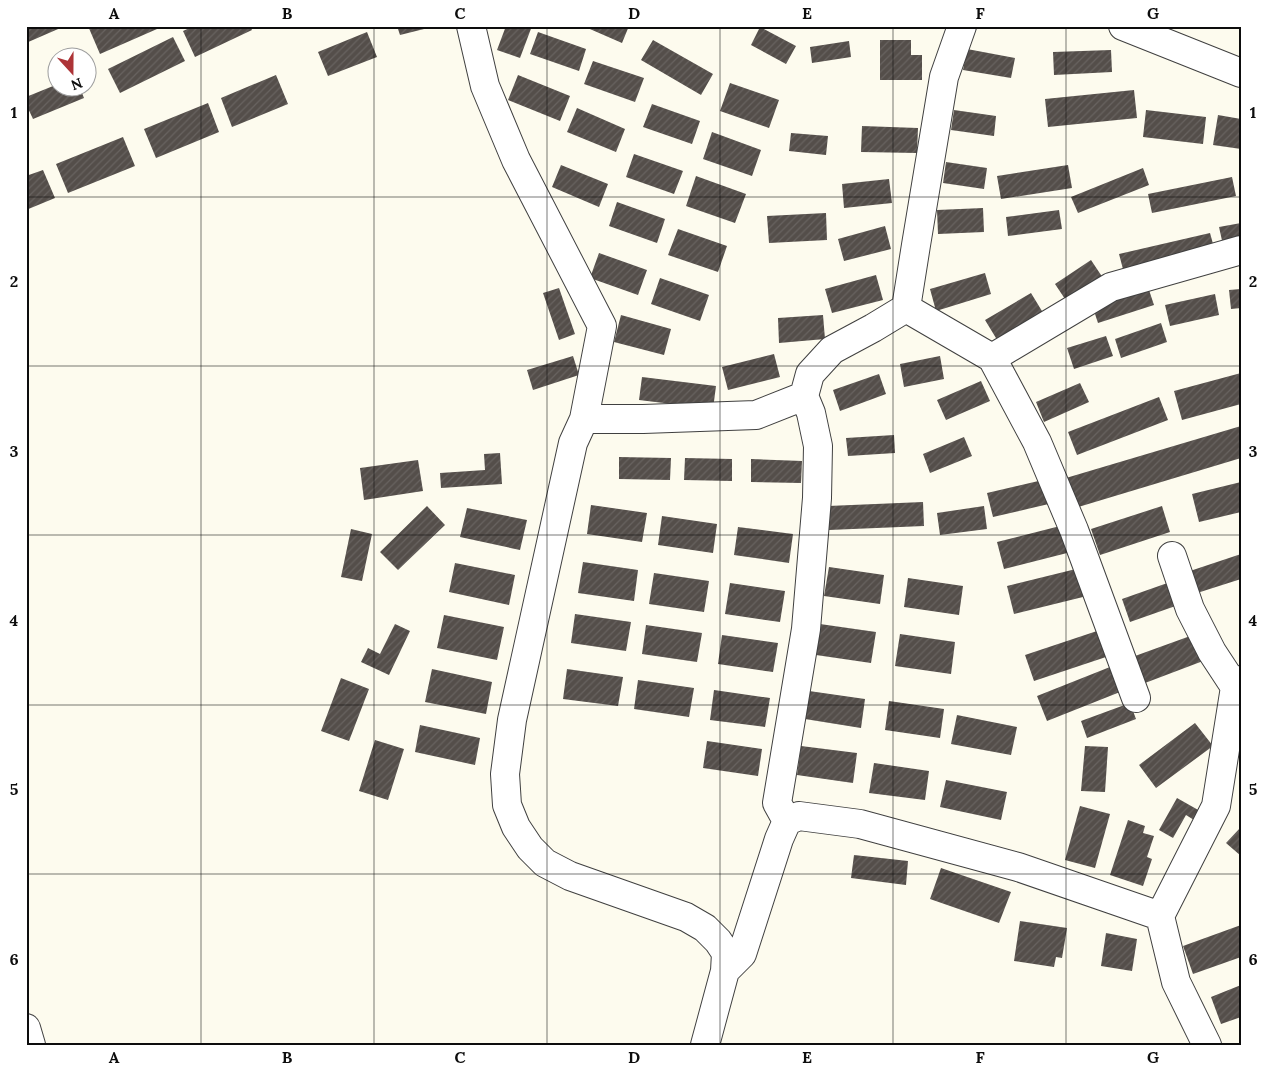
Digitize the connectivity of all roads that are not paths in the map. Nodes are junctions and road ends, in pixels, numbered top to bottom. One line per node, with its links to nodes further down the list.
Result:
1 (471, 26): 9 (street)
2 (962, 26): 6 (street)
3 (1122, 26): 4 (street)
4 (1241, 73)
5 (1241, 250): 7 (street)
6 (906, 308): 7 (street); 8 (street)
7 (992, 358): 12 (street)
8 (804, 396): 9 (street); 13 (street)
9 (584, 419): 15 (street)
10 (1172, 556): 11 (street)
11 (1238, 684): 14 (street)
12 (1136, 698)
13 (787, 821): 14 (street); 15 (street)
14 (1160, 916): 19 (street)
15 (725, 971): 18 (street)
16 (26, 1028): 17 (street)
17 (31, 1045)
18 (705, 1045)
19 (1206, 1045)

